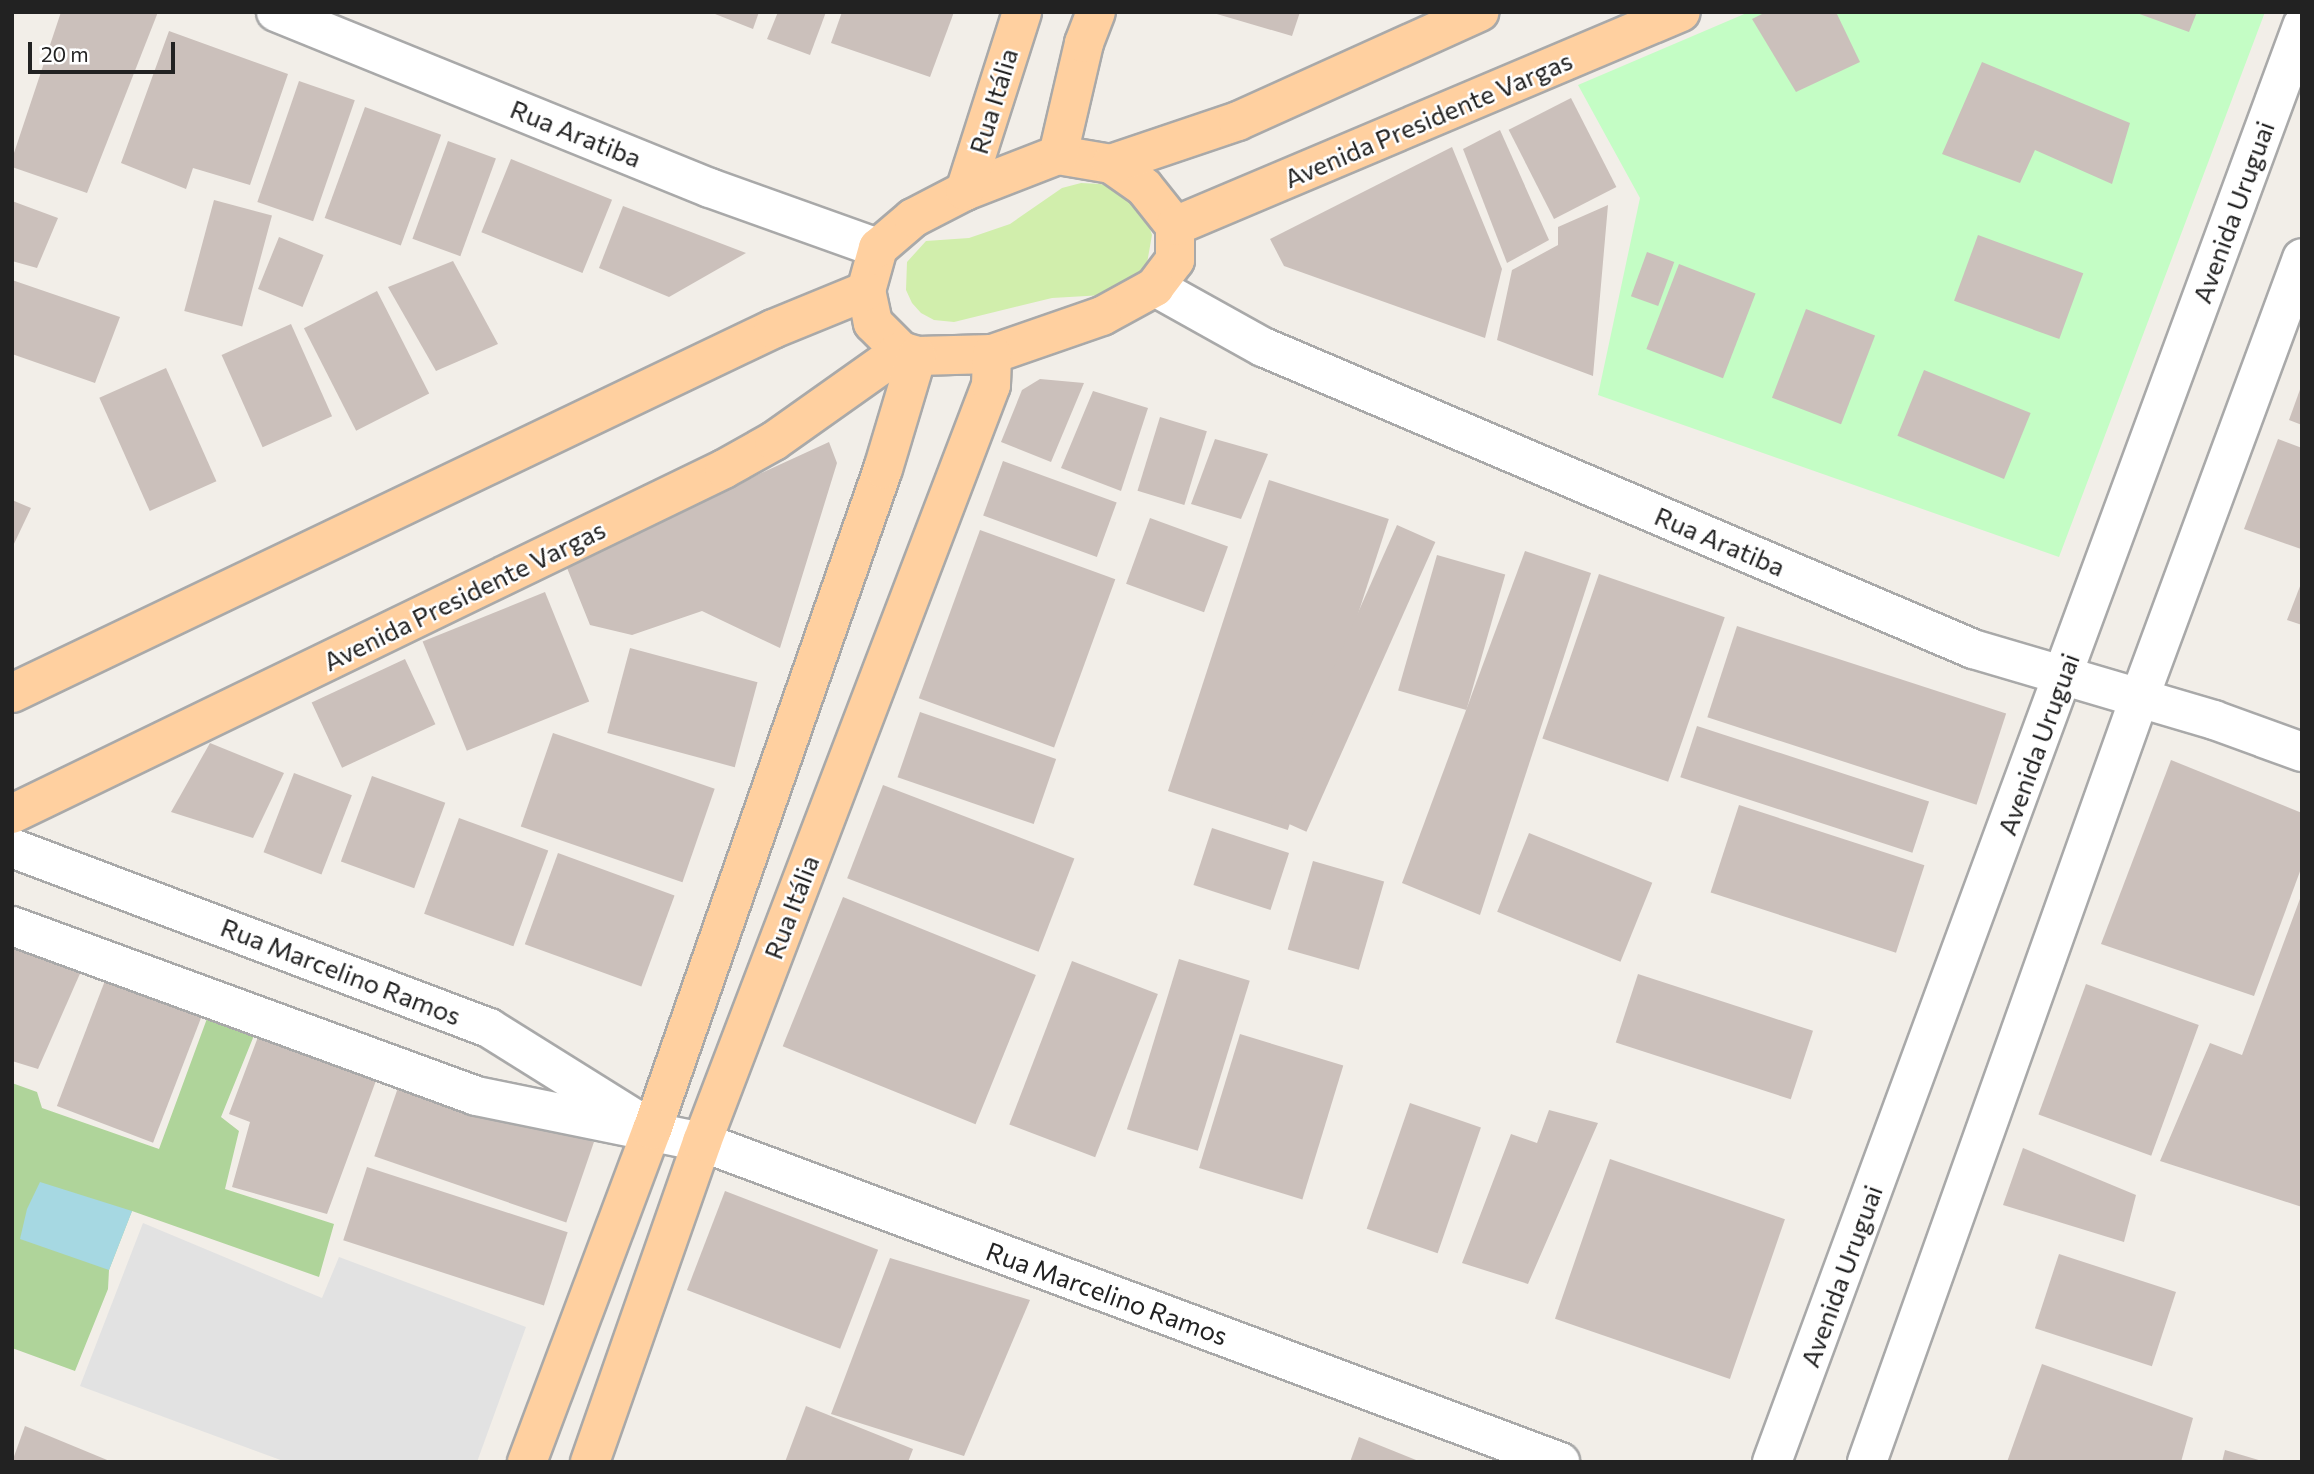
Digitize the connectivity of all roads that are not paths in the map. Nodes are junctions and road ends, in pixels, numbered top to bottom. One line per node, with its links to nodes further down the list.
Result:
1 (276, 12): 11 (street, Rua Aratiba)
2 (1022, 12): 9 (main road, Rua Itália)
3 (1096, 12): 7 (main road)
4 (1479, 12): 8 (main road)
5 (1681, 12): 10 (main road, Avenida Presidente Vargas)
6 (2302, 26): 17 (street, Avenida Uruguai)
7 (1058, 155): 8 (main road); 9 (main road)
8 (1111, 164): 10 (main road)
9 (965, 191): 11 (main road)
10 (1175, 226): 13 (main road)
11 (878, 248): 14 (main road)
12 (2302, 258): 19 (street)
13 (1155, 288): 16 (main road); 17 (street, Rua Aratiba)
14 (866, 291): 15 (main road); 18 (main road)
15 (909, 354): 16 (main road); 21 (main road, Avenida Presidente Vargas); 24 (main road)
16 (992, 354): 25 (main road, Rua Itália)
17 (2063, 675): 19 (street, Rua Aratiba); 29 (street, Avenida Uruguai)
18 (12, 693)
19 (2139, 699): 20 (street, Rua Aratiba); 30 (street)
20 (2302, 752)
21 (12, 814)
22 (12, 848): 24 (street, Rua Marcelino Ramos)
23 (12, 926): 24 (street, Rua Marcelino Ramos)
24 (652, 1130): 25 (street, Rua Marcelino Ramos); 26 (main road)
25 (702, 1142): 27 (main road, Rua Itália); 28 (street, Rua Marcelino Ramos)
26 (527, 1462)
27 (590, 1462)
28 (1560, 1462)
29 (1772, 1462)
30 (1867, 1462)

